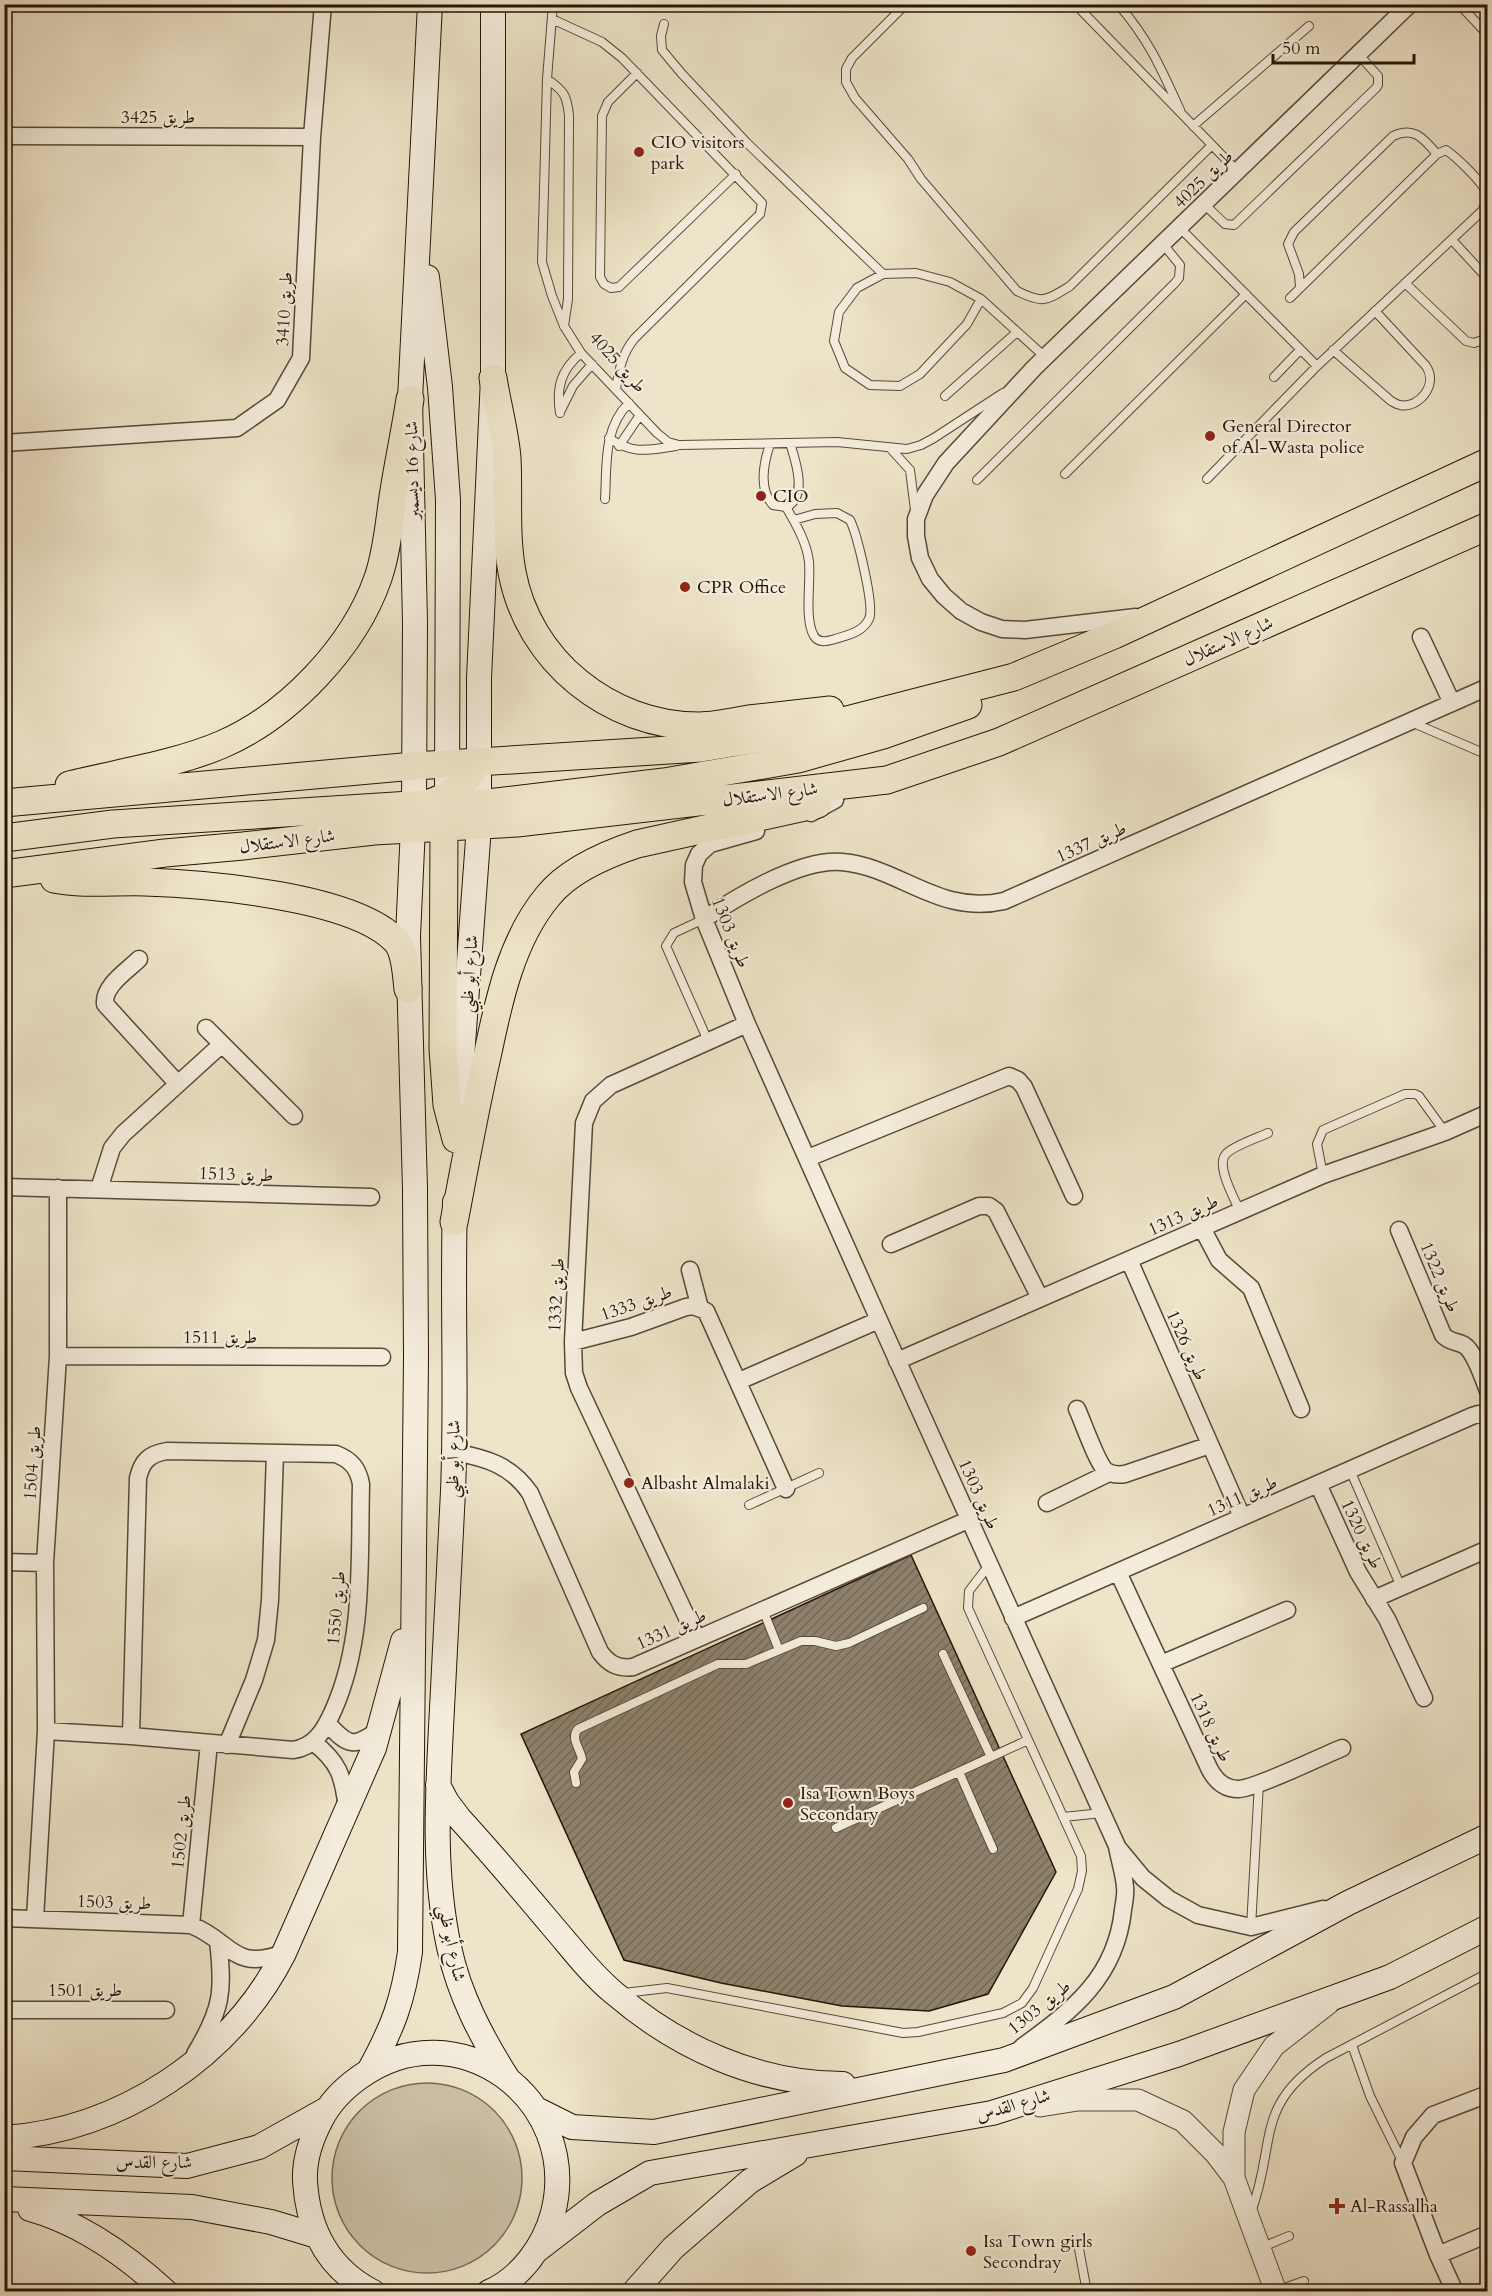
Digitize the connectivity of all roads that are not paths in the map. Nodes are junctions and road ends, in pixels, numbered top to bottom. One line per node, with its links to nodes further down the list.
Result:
1 (323, 4): 20 (street, طريق 3410)
2 (430, 4): 26 (main road, شارع 16 ديسمبر)
3 (493, 4): 48 (main road)
4 (553, 4): 10 (lane, طريق 4025)
5 (906, 4): 21 (lane)
6 (1075, 4): 17 (lane)
7 (1118, 4): 17 (lane)
8 (1410, 4): 14 (street, طريق 4025)
9 (1459, 4): 13 (lane)
10 (552, 20): 15 (lane); 16 (lane, طريق 4025)
11 (664, 24): 30 (lane)
12 (1309, 26): 18 (lane)
13 (1488, 35)
14 (1359, 55): 23 (street, طريق 4025); 25 (lane)
15 (637, 74): 24 (lane); 24 (lane)
16 (547, 79): 38 (lane, طريق 4025); 38 (lane)
17 (1182, 116): 18 (lane)
18 (1193, 126): 21 (lane)
19 (4, 136): 20 (street, طريق 3425)
20 (312, 137): 56 (street, طريق 3410)
21 (1212, 146): 23 (lane)
22 (1437, 154): 28 (lane); 33 (lane); 33 (lane)
23 (1238, 172): 25 (street, طريق 4025)
24 (736, 174): 50 (lane)
25 (1205, 205): 27 (street, طريق 4025)
26 (419, 209): 52 (main road, شارع 16 ديسمبر); 80 (main road)
27 (1180, 228): 29 (street, طريق 4025); 34 (lane)
28 (1452, 240): 31 (lane); 32 (lane)
29 (1163, 244): 44 (street, طريق 4025); 65 (lane)
30 (883, 274): 36 (lane); 36 (lane)
31 (1488, 279)
32 (1406, 283): 37 (lane); 40 (lane)
33 (1300, 287): 35 (lane)
34 (1246, 294): 41 (lane); 63 (lane)
35 (1290, 298)
36 (981, 299): 39 (lane)
37 (1375, 312): 42 (lane); 42 (lane)
38 (564, 326): 43 (lane, طريق 4025)
39 (1017, 332): 44 (lane); 51 (lane)
40 (1488, 338)
41 (1300, 350): 46 (lane); 47 (lane)
42 (1333, 350): 46 (lane)
43 (581, 353): 45 (lane, طريق 4025); 45 (lane)
44 (1044, 357): 49 (street, طريق 4025)
45 (592, 364): 50 (lane, طريق 4025)
46 (1317, 366): 64 (lane)
47 (1274, 377)
48 (492, 378): 75 (main road); 79 (main road)
49 (1022, 380): 61 (lane, طريق 4025); 68 (street, طريق 4025)
50 (616, 389): 53 (lane, طريق 4025)
51 (945, 396)
52 (410, 399): 81 (main road, شارع 16 ديسمبر); 84 (main road)
53 (629, 403): 54 (lane, طريق 4025); 55 (lane)
54 (640, 415): 59 (lane, طريق 4025); 60 (lane)
55 (609, 438): 60 (lane); 66 (lane)
56 (4, 443)
57 (790, 443): 58 (lane, طريق 4025); 61 (lane, طريق 4025); 67 (lane)
58 (770, 444): 59 (lane, طريق 4025); 67 (lane)
59 (679, 445): 60 (lane)
60 (619, 446)
61 (891, 449): 68 (lane, طريق 4025)
62 (1488, 462): 71 (main road)
63 (1065, 474)
64 (1207, 479)
65 (977, 480)
66 (605, 500)
67 (786, 507): 69 (lane)
68 (916, 519): 71 (street, طريق 4025)
69 (794, 520): 69 (lane)
70 (1488, 526): 82 (main road, شارع الاستقلال)
71 (1155, 615): 73 (main road)
72 (1421, 637): 76 (street)
73 (1014, 677): 75 (main road); 86 (main road)
74 (1488, 687): 76 (street, طريق 1337)
75 (933, 698): 79 (main road)
76 (1452, 703): 77 (street, طريق 1337)
77 (1411, 722): 78 (lane); 89 (street, طريق 1337)
78 (1488, 755)
79 (478, 762): 80 (main road); 85 (main road); 86 (main road)
80 (448, 764): 81 (main road); 85 (main road)
81 (414, 766): 84 (main road); 85 (main road)
82 (887, 780): 83 (main road); 86 (main road, شارع الاستقلال)
83 (836, 800): 89 (street, طريق 1303); 110 (main road)
84 (9, 803)
85 (435, 812): 86 (main road, شارع الاستقلال); 87 (main road); 88 (main road, شارع الاستقلال); 91 (main road, شارع أبو ظبي); 101 (main road)
86 (479, 815): 101 (main road, شارع أبو ظبي)
87 (4, 838)
88 (12, 873): 91 (main road)
89 (704, 919): 92 (street, طريق 1303); 94 (lane)
90 (139, 959): 96 (street)
91 (408, 989): 147 (main road, شارع أبو ظبي)
92 (747, 1023): 94 (street, طريق 1332); 102 (street, طريق 1303)
93 (206, 1028): 95 (street)
94 (708, 1041): 119 (street, طريق 1332)
95 (222, 1044): 96 (street); 98 (street)
96 (177, 1083): 106 (street)
97 (1488, 1113): 99 (street, طريق 1313)
98 (294, 1116)
99 (1445, 1132): 103 (street, طريق 1313); 103 (lane)
100 (1268, 1133): 109 (lane)
101 (456, 1138): 110 (main road, شارع أبو ظبي)
102 (808, 1158): 107 (street); 118 (street, طريق 1303)
103 (1323, 1175): 109 (street, طريق 1313)
104 (4, 1187): 105 (street, طريق 1513)
105 (58, 1188): 106 (street, طريق 1513); 120 (street, طريق 1504)
106 (99, 1190): 108 (street, طريق 1513)
107 (1074, 1196)
108 (371, 1197)
109 (1240, 1212): 111 (street, طريق 1313)
110 (454, 1222): 129 (main road, شارع أبو ظبي)
111 (1202, 1228): 114 (street, طريق 1313); 126 (street)
112 (1398, 1230): 124 (street, طريق 1322)
113 (891, 1244): 116 (street)
114 (1129, 1260): 116 (street, طريق 1313); 128 (street, طريق 1326)
115 (690, 1270): 117 (street)
116 (1040, 1298): 122 (street, طريق 1313)
117 (700, 1308): 119 (street, طريق 1333); 123 (street, طريق 1333)
118 (879, 1320): 122 (street, طريق 1303); 123 (street)
119 (573, 1342): 152 (street, طريق 1332)
120 (58, 1356): 121 (street, طريق 1511); 142 (street, طريق 1504)
121 (382, 1357)
122 (897, 1361): 139 (street, طريق 1303)
123 (739, 1381): 135 (street, طريق 1333)
124 (1488, 1391)
125 (1077, 1409): 133 (street)
126 (1301, 1409)
127 (1488, 1417): 131 (street, طريق 1311)
128 (1210, 1445): 133 (street); 138 (street, طريق 1326)
129 (454, 1452): 152 (street, طريق 1331); 170 (main road, شارع أبو ظبي)
130 (274, 1453): 157 (street, طريق 1550); 160 (street, طريق 1550); 164 (street)
131 (1350, 1470): 134 (street, طريق 1311); 145 (lane)
132 (819, 1473): 135 (lane)
133 (1109, 1473): 136 (street)
134 (1318, 1484): 138 (street, طريق 1311); 146 (street, طريق 1320)
135 (786, 1489): 137 (lane)
136 (1047, 1503)
137 (749, 1505)
138 (1242, 1517): 144 (street, طريق 1311)
139 (969, 1520): 143 (street, طريق 1303); 149 (street, طريق 1331)
140 (1488, 1549): 145 (street, طريق 1320)
141 (4, 1562): 142 (street)
142 (45, 1563): 159 (street, طريق 1504)
143 (989, 1565): 151 (street, طريق 1303); 161 (lane)
144 (1118, 1572): 151 (street, طريق 1311); 155 (street, طريق 1318)
145 (1401, 1587): 146 (street, طريق 1320)
146 (1374, 1599): 156 (street, طريق 1320)
147 (412, 1606): 158 (main road); 195 (main road, شارع أبو ظبي)
148 (924, 1608): 153 (lane)
149 (763, 1610): 152 (street, طريق 1331); 153 (lane)
150 (1287, 1610): 155 (street)
151 (1013, 1618): 172 (street, طريق 1303)
152 (697, 1639)
153 (779, 1650): 168 (lane)
154 (943, 1654): 166 (lane)
155 (1161, 1664): 169 (street, طريق 1318)
156 (1424, 1698)
157 (327, 1724): 158 (street); 162 (street, طريق 1550)
158 (381, 1729): 171 (main road)
159 (46, 1731): 160 (street); 180 (street, طريق 1504)
160 (131, 1736): 163 (street)
161 (1028, 1740): 166 (lane); 173 (lane)
162 (313, 1742): 164 (street); 171 (street)
163 (209, 1743): 164 (street); 181 (street, طريق 1502)
164 (227, 1746)
165 (1342, 1748): 169 (street, طريق 1318)
166 (991, 1757): 167 (lane)
167 (958, 1772): 174 (lane); 177 (lane)
168 (576, 1783)
169 (1259, 1783): 182 (lane)
170 (438, 1785): 189 (main road); 197 (main road, شارع أبو ظبي)
171 (347, 1811): 187 (main road)
172 (1102, 1813): 173 (lane); 176 (street, طريق 1303)
173 (1063, 1817): 189 (lane)
174 (836, 1828)
175 (1488, 1836): 178 (main road)
176 (1117, 1846): 182 (street, طريق 1303); 194 (street, طريق 1303)
177 (993, 1849)
178 (1348, 1903): 182 (street, طريق 1303); 194 (main road)
179 (4, 1918): 180 (street, طريق 1503)
180 (35, 1919): 181 (street, طريق 1503)
181 (191, 1925): 184 (street, طريق 1503)
182 (1251, 1927)
183 (1488, 1927): 186 (main road, شارع القدس)
184 (218, 1941): 187 (street, طريق 1503); 196 (street)
185 (1488, 1941): 186 (street)
186 (1449, 1947): 190 (main road, شارع القدس)
187 (284, 1953): 196 (main road)
188 (1488, 1973): 193 (lane)
189 (612, 1992): 198 (main road)
190 (1337, 1996): 202 (main road, شارع القدس); 207 (street)
191 (4, 2010): 192 (street, طريق 1501)
192 (166, 2010)
193 (1352, 2045): 206 (lane); 209 (lane)
194 (1004, 2060): 198 (main road)
195 (370, 2069): 197 (main road); 200 (main road)
196 (186, 2070): 203 (main road)
197 (508, 2079): 201 (main road)
198 (891, 2082): 201 (main road)
199 (1488, 2094): 206 (street)
200 (327, 2109): 205 (main road, شارع القدس); 211 (main road)
201 (538, 2110): 215 (main road)
202 (992, 2113): 204 (main road, شارع القدس); 207 (street)
203 (4, 2138)
204 (810, 2146): 215 (main road, شارع القدس); 222 (main road)
205 (4, 2158)
206 (1403, 2163): 216 (street)
207 (1234, 2178): 209 (street)
208 (4, 2201): 211 (main road); 221 (main road)
209 (1249, 2218): 213 (street)
210 (1488, 2234): 216 (street)
211 (317, 2236): 218 (main road)
212 (1289, 2236): 213 (lane)
213 (1260, 2247): 220 (street)
214 (1079, 2249): 223 (lane)
215 (536, 2251): 219 (main road)
216 (1438, 2254): 224 (street)
217 (1304, 2281): 220 (lane)
218 (363, 2288)
219 (495, 2290)
220 (1276, 2291)
221 (166, 2292)
222 (633, 2292)
223 (1087, 2292)
224 (1455, 2292)

